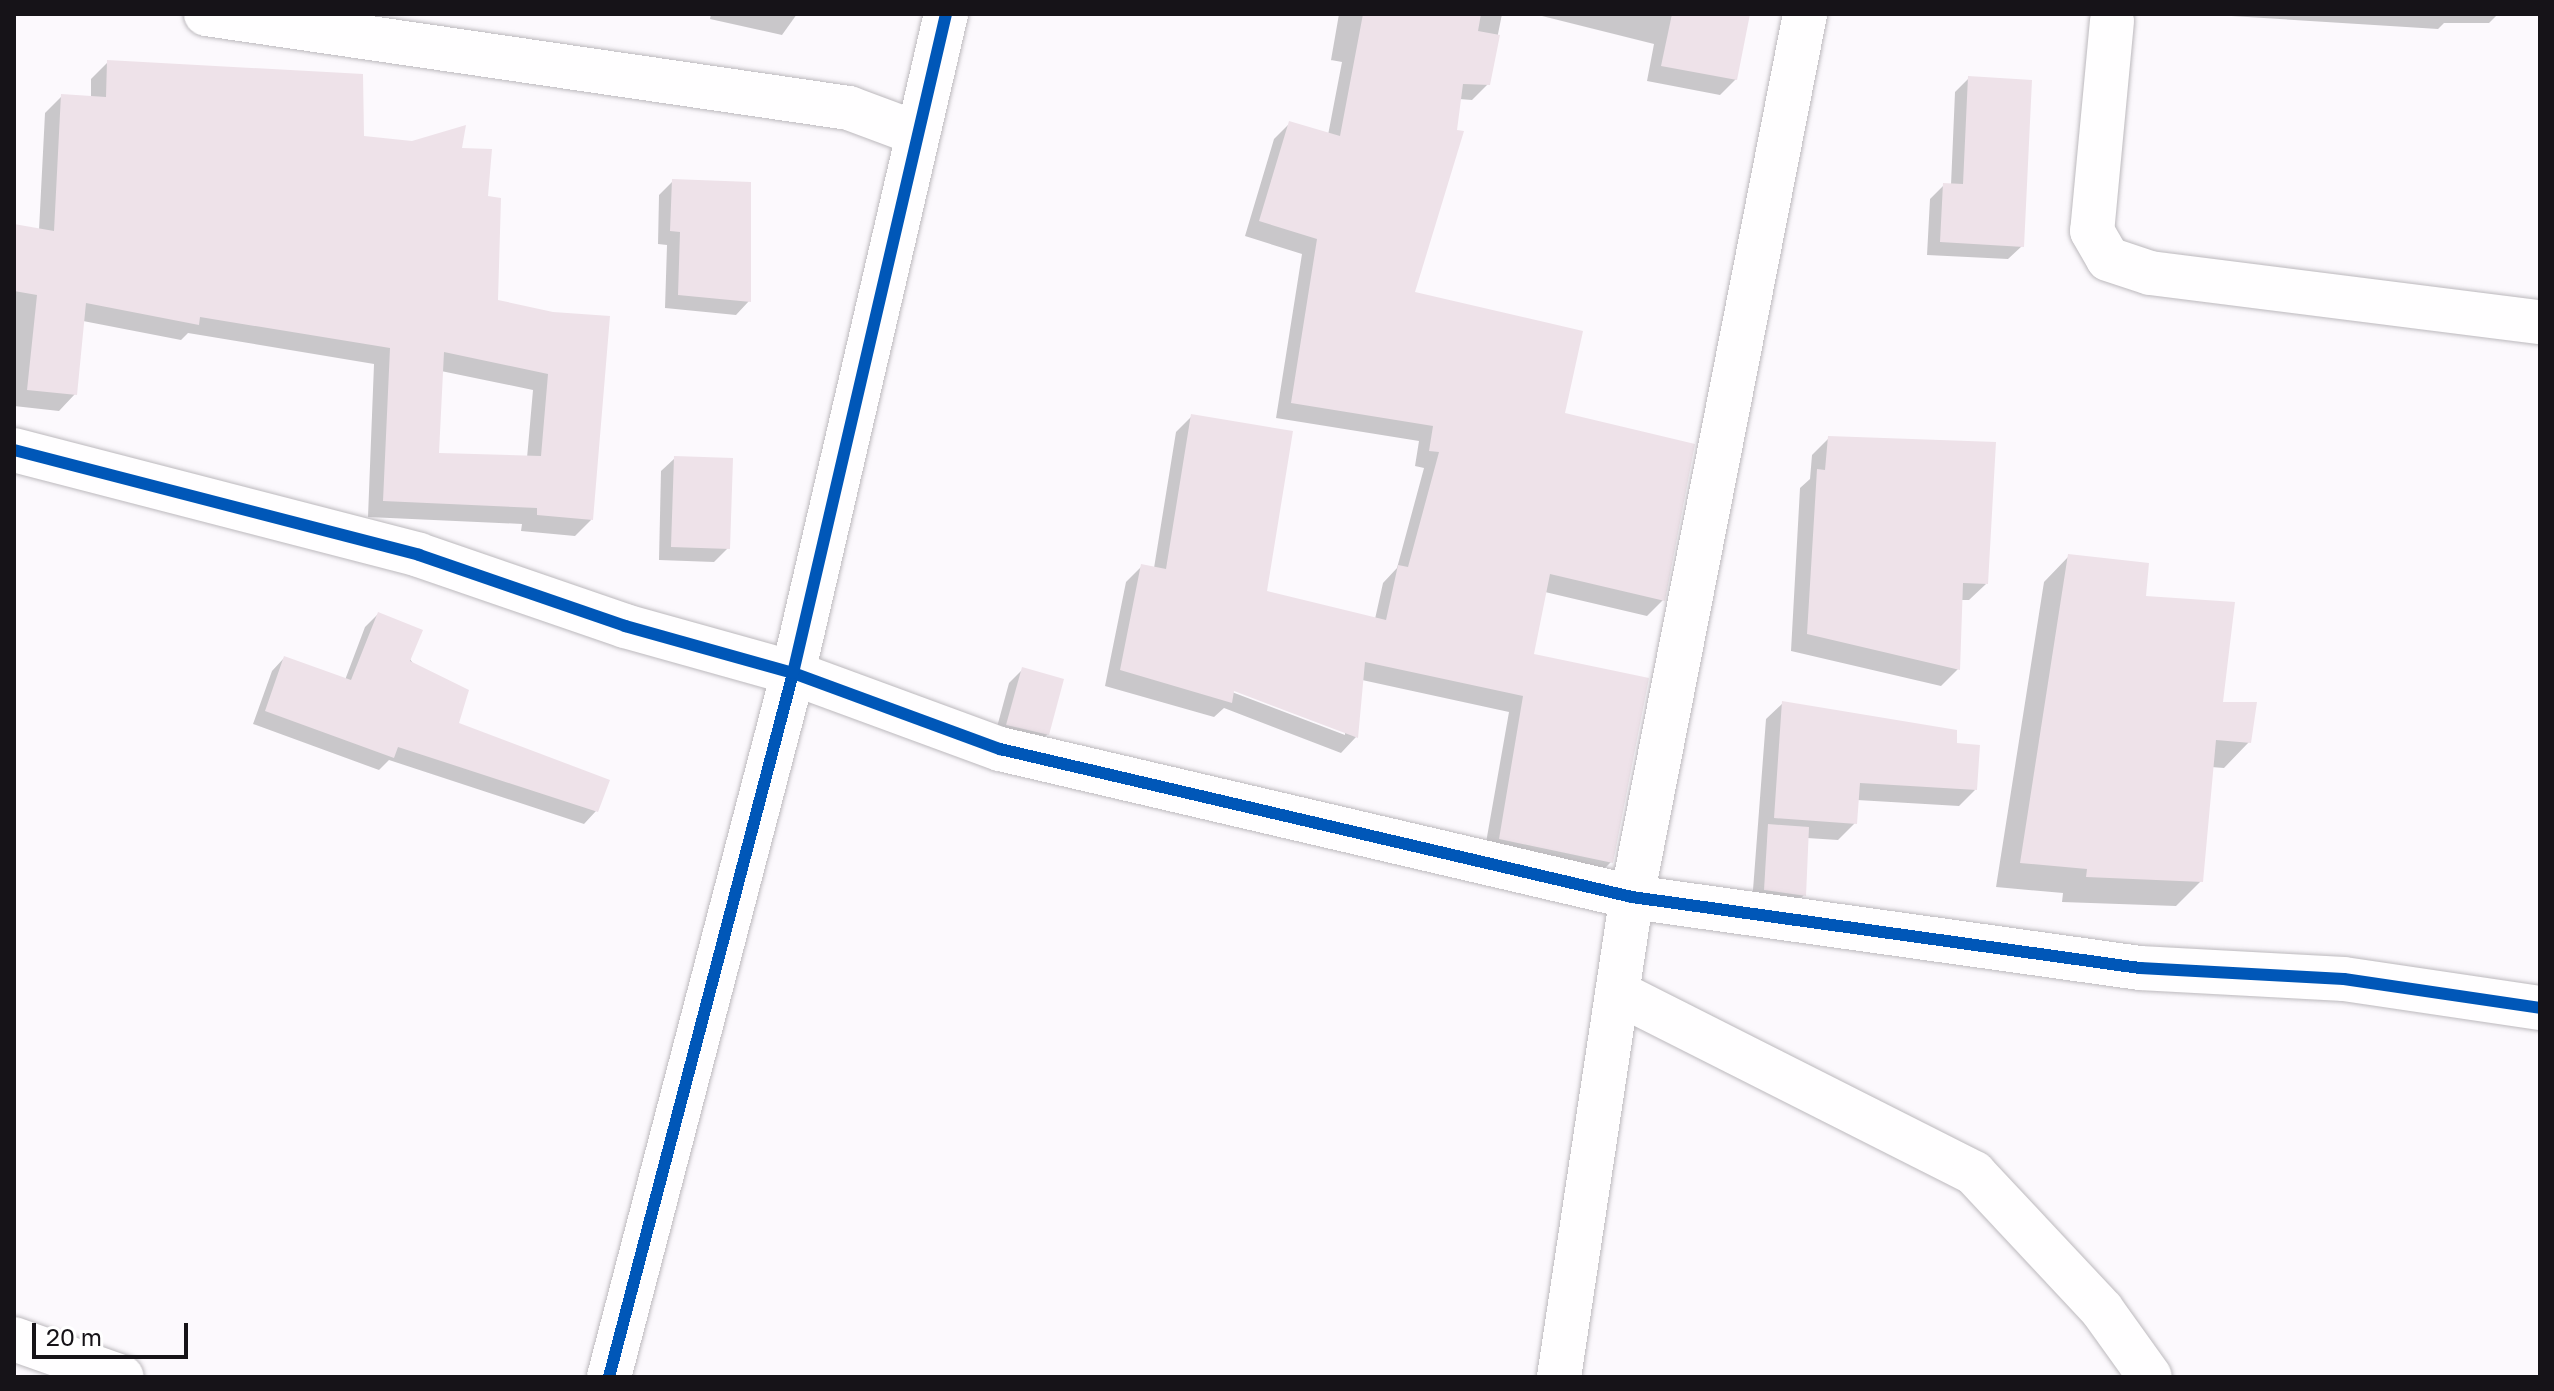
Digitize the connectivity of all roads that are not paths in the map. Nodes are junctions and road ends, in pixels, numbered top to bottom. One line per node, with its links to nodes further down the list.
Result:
1 (206, 14): 5 (street)
2 (946, 14): 5 (street)
3 (1805, 14): 9 (street)
4 (2112, 21): 6 (street)
5 (916, 133): 8 (street)
6 (2540, 322)
7 (14, 450): 8 (street)
8 (793, 673): 9 (street); 14 (street)
9 (1632, 897): 10 (street); 11 (street)
10 (1618, 993): 15 (street); 16 (street)
11 (2540, 1008)
12 (14, 1339): 13 (street)
13 (122, 1377)
14 (609, 1377)
15 (1559, 1377)
16 (2150, 1377)

